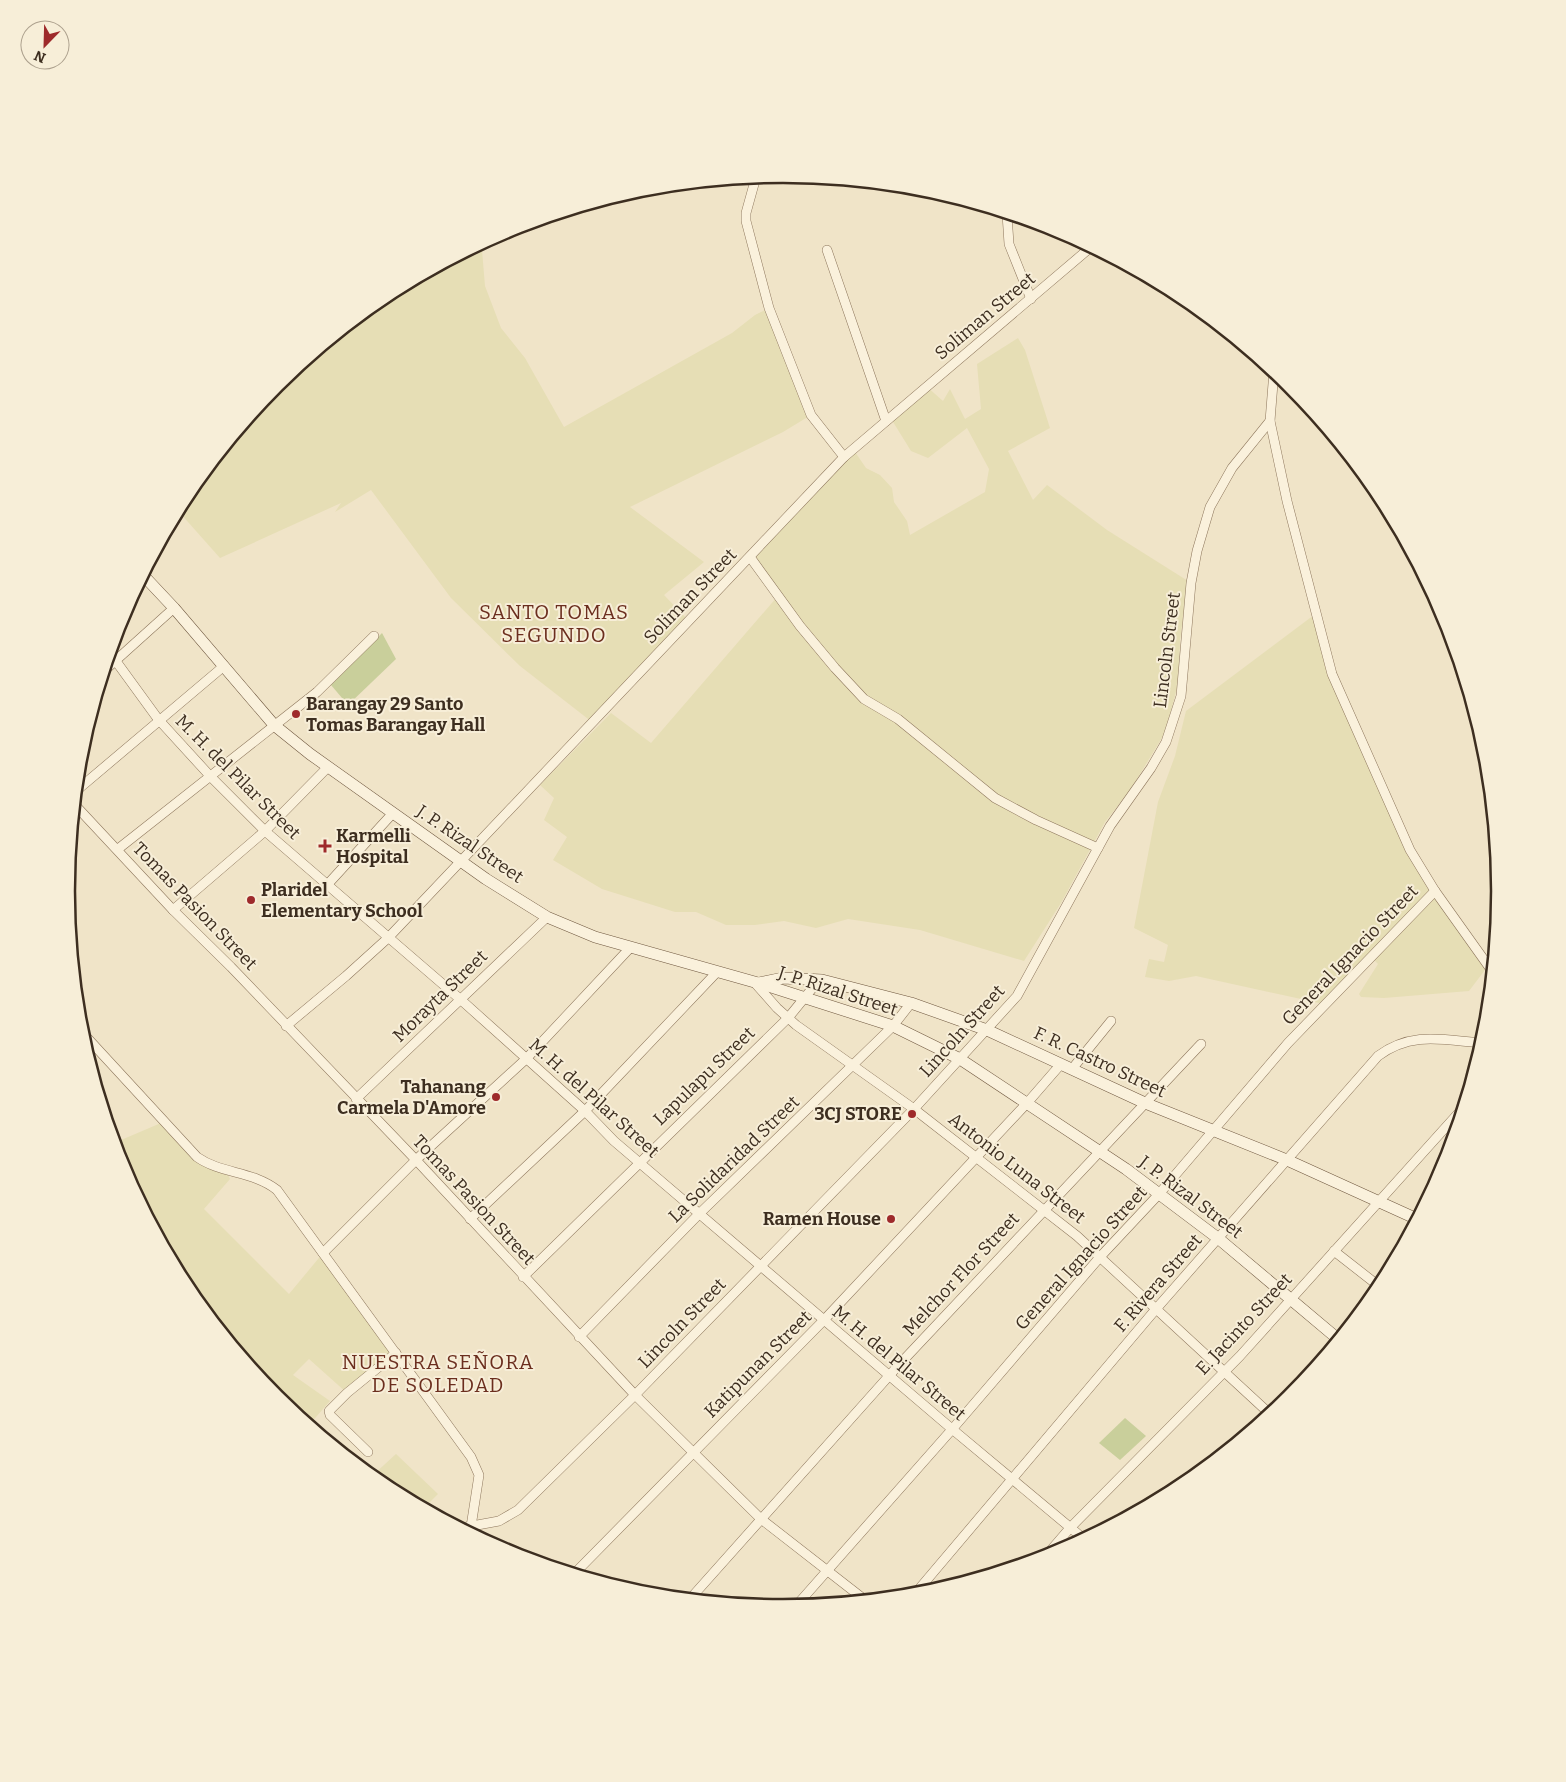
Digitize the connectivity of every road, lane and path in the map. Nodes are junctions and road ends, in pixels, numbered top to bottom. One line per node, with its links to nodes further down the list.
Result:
1 (754, 184): 9 (street)
2 (1007, 220): 5 (street)
3 (827, 250): 7 (street)
4 (1086, 251): 5 (street, Soliman Street)
5 (1031, 299): 7 (street, Soliman Street)
6 (1273, 380): 8 (street)
7 (886, 421): 9 (street, Soliman Street)
8 (1270, 421): 25 (street, Lincoln Street); 29 (street)
9 (844, 457): 10 (street, Soliman Street)
10 (750, 557): 25 (street); 27 (street, Soliman Street)
11 (147, 580): 12 (main road, J. P. Rizal Street)
12 (174, 608): 14 (street); 16 (main road, J. P. Rizal Street)
13 (374, 636): 18 (street)
14 (116, 661): 15 (street); 17 (street, M. H. del Pilar Street)
15 (113, 664)
16 (224, 666): 17 (street); 18 (main road, J. P. Rizal Street)
17 (158, 719): 20 (street, M. H. del Pilar Street); 21 (street)
18 (274, 725): 19 (main road, J. P. Rizal Street); 20 (street)
19 (328, 767): 23 (main road, J. P. Rizal Street); 24 (street)
20 (211, 777): 24 (street, M. H. del Pilar Street); 26 (street)
21 (84, 784)
22 (80, 810): 26 (street, Tomas Pasion Street)
23 (393, 813): 27 (main road, J. P. Rizal Street); 28 (street)
24 (265, 831): 28 (street, M. H. del Pilar Street); 30 (street)
25 (1098, 848): 45 (street, Lincoln Street)
26 (118, 850): 30 (street, Tomas Pasion Street)
27 (461, 862): 31 (main road, J. P. Rizal Street); 32 (street, Soliman Street)
28 (328, 884): 32 (street, M. H. del Pilar Street)
29 (1435, 891): 34 (street); 60 (street, General Ignacio Street)
30 (173, 910): 43 (street, Tomas Pasion Street)
31 (547, 917): 33 (main road, J. P. Rizal Street); 38 (street, Morayta Street)
32 (388, 938): 38 (street, M. H. del Pilar Street); 43 (street, Soliman Street)
33 (629, 949): 35 (main road, J. P. Rizal Street); 49 (street)
34 (1487, 964)
35 (717, 972): 37 (main road, J. P. Rizal Street); 58 (street)
36 (819, 980): 37 (main road, F. R. Castro Street); 39 (street, Lapulapu Street); 40 (main road, F. R. Castro Street)
37 (756, 983): 39 (main road, J. P. Rizal Street); 41 (street, Antonio Luna Street)
38 (460, 999): 49 (street, M. H. del Pilar Street); 54 (street, Morayta Street)
39 (806, 999): 41 (street, Lapulapu Street); 44 (main road, J. P. Rizal Street)
40 (911, 1003): 44 (street, La Solidaridad Street); 45 (main road, F. R. Castro Street)
41 (788, 1018): 51 (street, Antonio Luna Street); 65 (street, Lapulapu Street)
42 (1110, 1021): 53 (street)
43 (286, 1026): 54 (street, Tomas Pasion Street)
44 (893, 1026): 50 (main road, J. P. Rizal Street); 51 (street, La Solidaridad Street)
45 (988, 1030): 50 (street, Lincoln Street); 52 (main road, F. R. Castro Street)
46 (1474, 1042): 64 (street, F. Rivera Street)
47 (92, 1043): 74 (street)
48 (1200, 1044): 56 (street, Melchor Flor Street)
49 (526, 1059): 58 (street, M. H. del Pilar Street); 63 (street)
50 (960, 1059): 55 (main road, J. P. Rizal Street); 57 (street, Lincoln Street)
51 (854, 1064): 57 (street, Antonio Luna Street); 69 (street, La Solidaridad Street)
52 (1061, 1064): 53 (main road, F. R. Castro Street); 55 (street, Katipunan Street)
53 (1072, 1069): 56 (main road, F. R. Castro Street)
54 (356, 1099): 63 (street, Tomas Pasion Street)
55 (1028, 1102): 61 (main road, J. P. Rizal Street); 62 (street, Katipunan Street)
56 (1145, 1103): 60 (main road, F. R. Castro Street); 61 (street, Melchor Flor Street)
57 (914, 1109): 62 (street, Antonio Luna Street); 76 (street, Lincoln Street)
58 (585, 1111): 65 (street, M. H. del Pilar Street); 71 (street)
59 (1453, 1120): 67 (street, E. Jacinto Street)
60 (1212, 1130): 64 (main road, F. R. Castro Street); 66 (street, General Ignacio Street)
61 (1100, 1151): 66 (main road, J. P. Rizal Street); 68 (street, Melchor Flor Street)
62 (977, 1156): 68 (street, Antonio Luna Street); 81 (street, Katipunan Street)
63 (416, 1160): 71 (street, Tomas Pasion Street); 74 (street)
64 (1287, 1160): 67 (main road, F. R. Castro Street); 72 (street, F. Rivera Street)
65 (639, 1162): 69 (street, M. H. del Pilar Street); 77 (street, Lapulapu Street)
66 (1159, 1194): 72 (main road, J. P. Rizal Street); 75 (street, General Ignacio Street)
67 (1381, 1201): 70 (main road, F. R. Castro Street); 73 (street, E. Jacinto Street)
68 (1044, 1208): 75 (street, Antonio Luna Street); 86 (street, Melchor Flor Street)
69 (699, 1214): 76 (street, M. H. del Pilar Street); 83 (street, La Solidaridad Street)
70 (1411, 1216)
71 (470, 1219): 77 (street, Tomas Pasion Street)
72 (1219, 1239): 79 (main road, J. P. Rizal Street); 80 (street, F. Rivera Street)
73 (1334, 1251): 78 (street); 79 (street, E. Jacinto Street)
74 (323, 1253): 84 (street)
75 (1100, 1257): 80 (street, Antonio Luna Street); 89 (street, General Ignacio Street)
76 (760, 1266): 81 (street, M. H. del Pilar Street); 87 (street, Lincoln Street)
77 (523, 1277): 83 (street, Tomas Pasion Street)
78 (1373, 1282)
79 (1290, 1298): 82 (main road, J. P. Rizal Street); 85 (street, E. Jacinto Street)
80 (1156, 1309): 85 (street, Antonio Luna Street); 92 (street, F. Rivera Street)
81 (824, 1320): 86 (street, M. H. del Pilar Street); 91 (street, Katipunan Street)
82 (1334, 1335)
83 (579, 1337): 87 (street, Tomas Pasion Street)
84 (396, 1353): 90 (street); 94 (street)
85 (1223, 1371): 88 (street, Antonio Luna Street); 96 (street, E. Jacinto Street)
86 (889, 1376): 89 (street, M. H. del Pilar Street); 93 (street, Melchor Flor Street)
87 (635, 1396): 91 (street, Tomas Pasion Street); 95 (street, Lincoln Street)
88 (1265, 1409)
89 (952, 1429): 92 (street, M. H. del Pilar Street); 100 (street, General Ignacio Street)
90 (368, 1452)
91 (693, 1452): 93 (street, Tomas Pasion Street); 99 (street, Katipunan Street)
92 (1012, 1478): 96 (street, M. H. del Pilar Street); 101 (street, F. Rivera Street)
93 (762, 1519): 100 (street, Tomas Pasion Street); 102 (street, Melchor Flor Street)
94 (471, 1527)
95 (474, 1528)
96 (1070, 1528): 97 (street, M. H. del Pilar Street); 98 (street, E. Jacinto Street)
97 (1078, 1534)
98 (1056, 1544)
99 (579, 1569)
100 (827, 1571): 103 (street, Tomas Pasion Street); 104 (street, General Ignacio Street)
101 (923, 1585)
102 (695, 1593)
103 (858, 1594)
104 (803, 1598)

